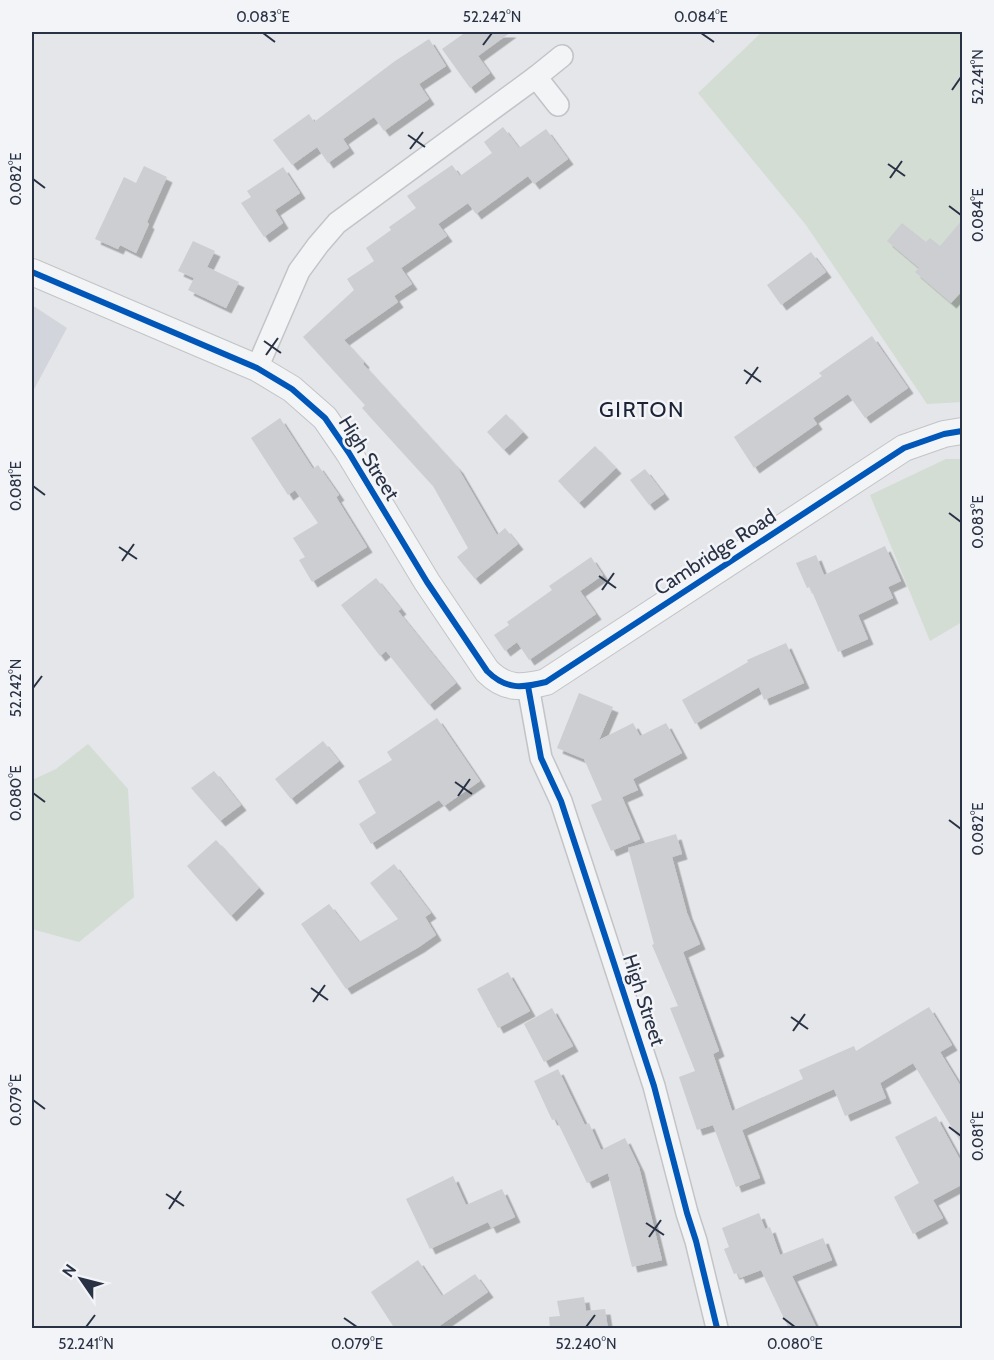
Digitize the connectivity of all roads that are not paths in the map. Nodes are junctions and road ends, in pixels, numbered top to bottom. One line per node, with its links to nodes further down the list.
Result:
1 (562, 56): 2 (street)
2 (536, 77): 3 (street); 5 (street)
3 (558, 105)
4 (32, 272): 5 (street, High Street)
5 (258, 368): 7 (street, High Street)
6 (963, 431): 8 (street, Cambridge Road)
7 (488, 671): 8 (street, Cambridge Road)
8 (528, 686): 9 (street, High Street)
9 (717, 1329)

